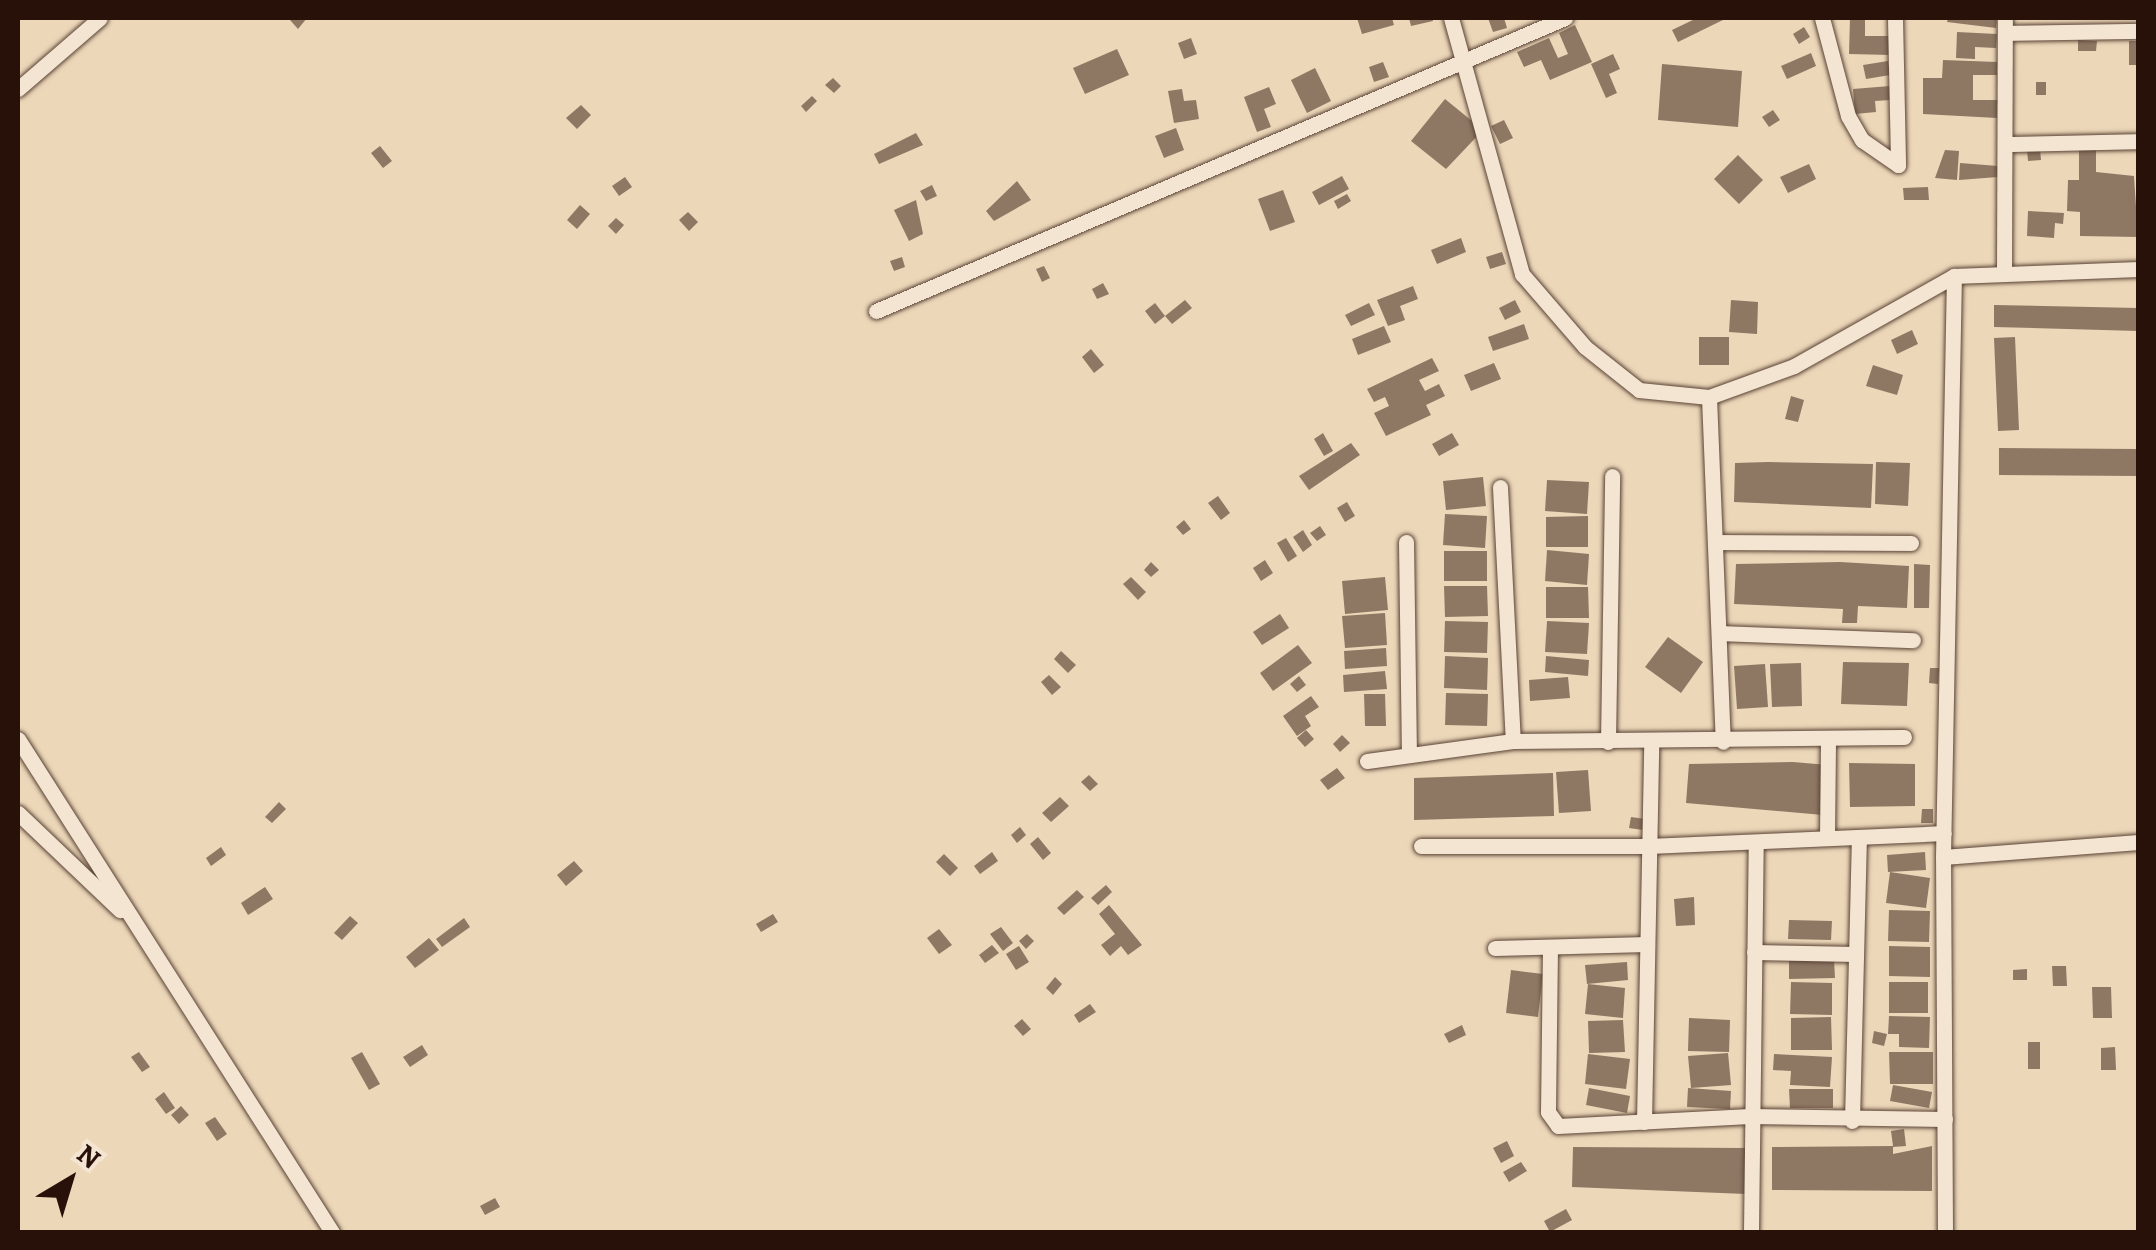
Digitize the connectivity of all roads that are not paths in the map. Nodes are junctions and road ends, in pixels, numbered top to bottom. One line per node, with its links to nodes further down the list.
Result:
1 (100, 18): 9 (street)
2 (1451, 18): 8 (street)
3 (1565, 18): 8 (street)
4 (1822, 18): 5 (street)
5 (1895, 18)
6 (2005, 25): 7 (street); 11 (street)
7 (2138, 31)
8 (1462, 58): 15 (street); 16 (street)
9 (18, 89)
10 (2138, 141): 11 (street)
11 (2008, 144): 13 (street)
12 (2138, 269): 13 (street)
13 (2004, 274): 14 (street)
14 (1954, 276): 16 (street); 34 (street)
15 (876, 312)
16 (1709, 397): 20 (street)
17 (1612, 476): 28 (street)
18 (1500, 488): 27 (street)
19 (1406, 542): 31 (street)
20 (1715, 542): 21 (street); 22 (street)
21 (1911, 543)
22 (1719, 633): 23 (street); 30 (street)
23 (1913, 640)
24 (1904, 737): 26 (street)
25 (18, 739): 42 (street)
26 (1828, 739): 30 (street); 36 (street)
27 (1513, 742): 28 (street); 31 (street)
28 (1608, 742): 29 (street)
29 (1652, 742): 30 (street); 40 (street)
30 (1723, 742)
31 (1410, 755): 32 (street)
32 (1367, 761)
33 (18, 813): 42 (street)
34 (1944, 833): 35 (street); 41 (street)
35 (1859, 837): 36 (street); 47 (street)
36 (1827, 838): 37 (street)
37 (1756, 842): 40 (street); 46 (street)
38 (2138, 842): 41 (street)
39 (1421, 846): 40 (street)
40 (1648, 846): 43 (street)
41 (1943, 857): 49 (street)
42 (129, 917): 52 (street)
43 (1647, 944): 44 (street); 51 (street)
44 (1550, 946): 45 (street); 51 (street)
45 (1494, 948)
46 (1754, 952): 47 (street); 48 (street)
47 (1856, 954): 50 (street)
48 (1750, 1116): 50 (street); 51 (street); 53 (street)
49 (1945, 1119): 50 (street); 54 (street)
50 (1852, 1121)
51 (1644, 1122)
52 (332, 1232)
53 (1751, 1232)
54 (1945, 1232)

